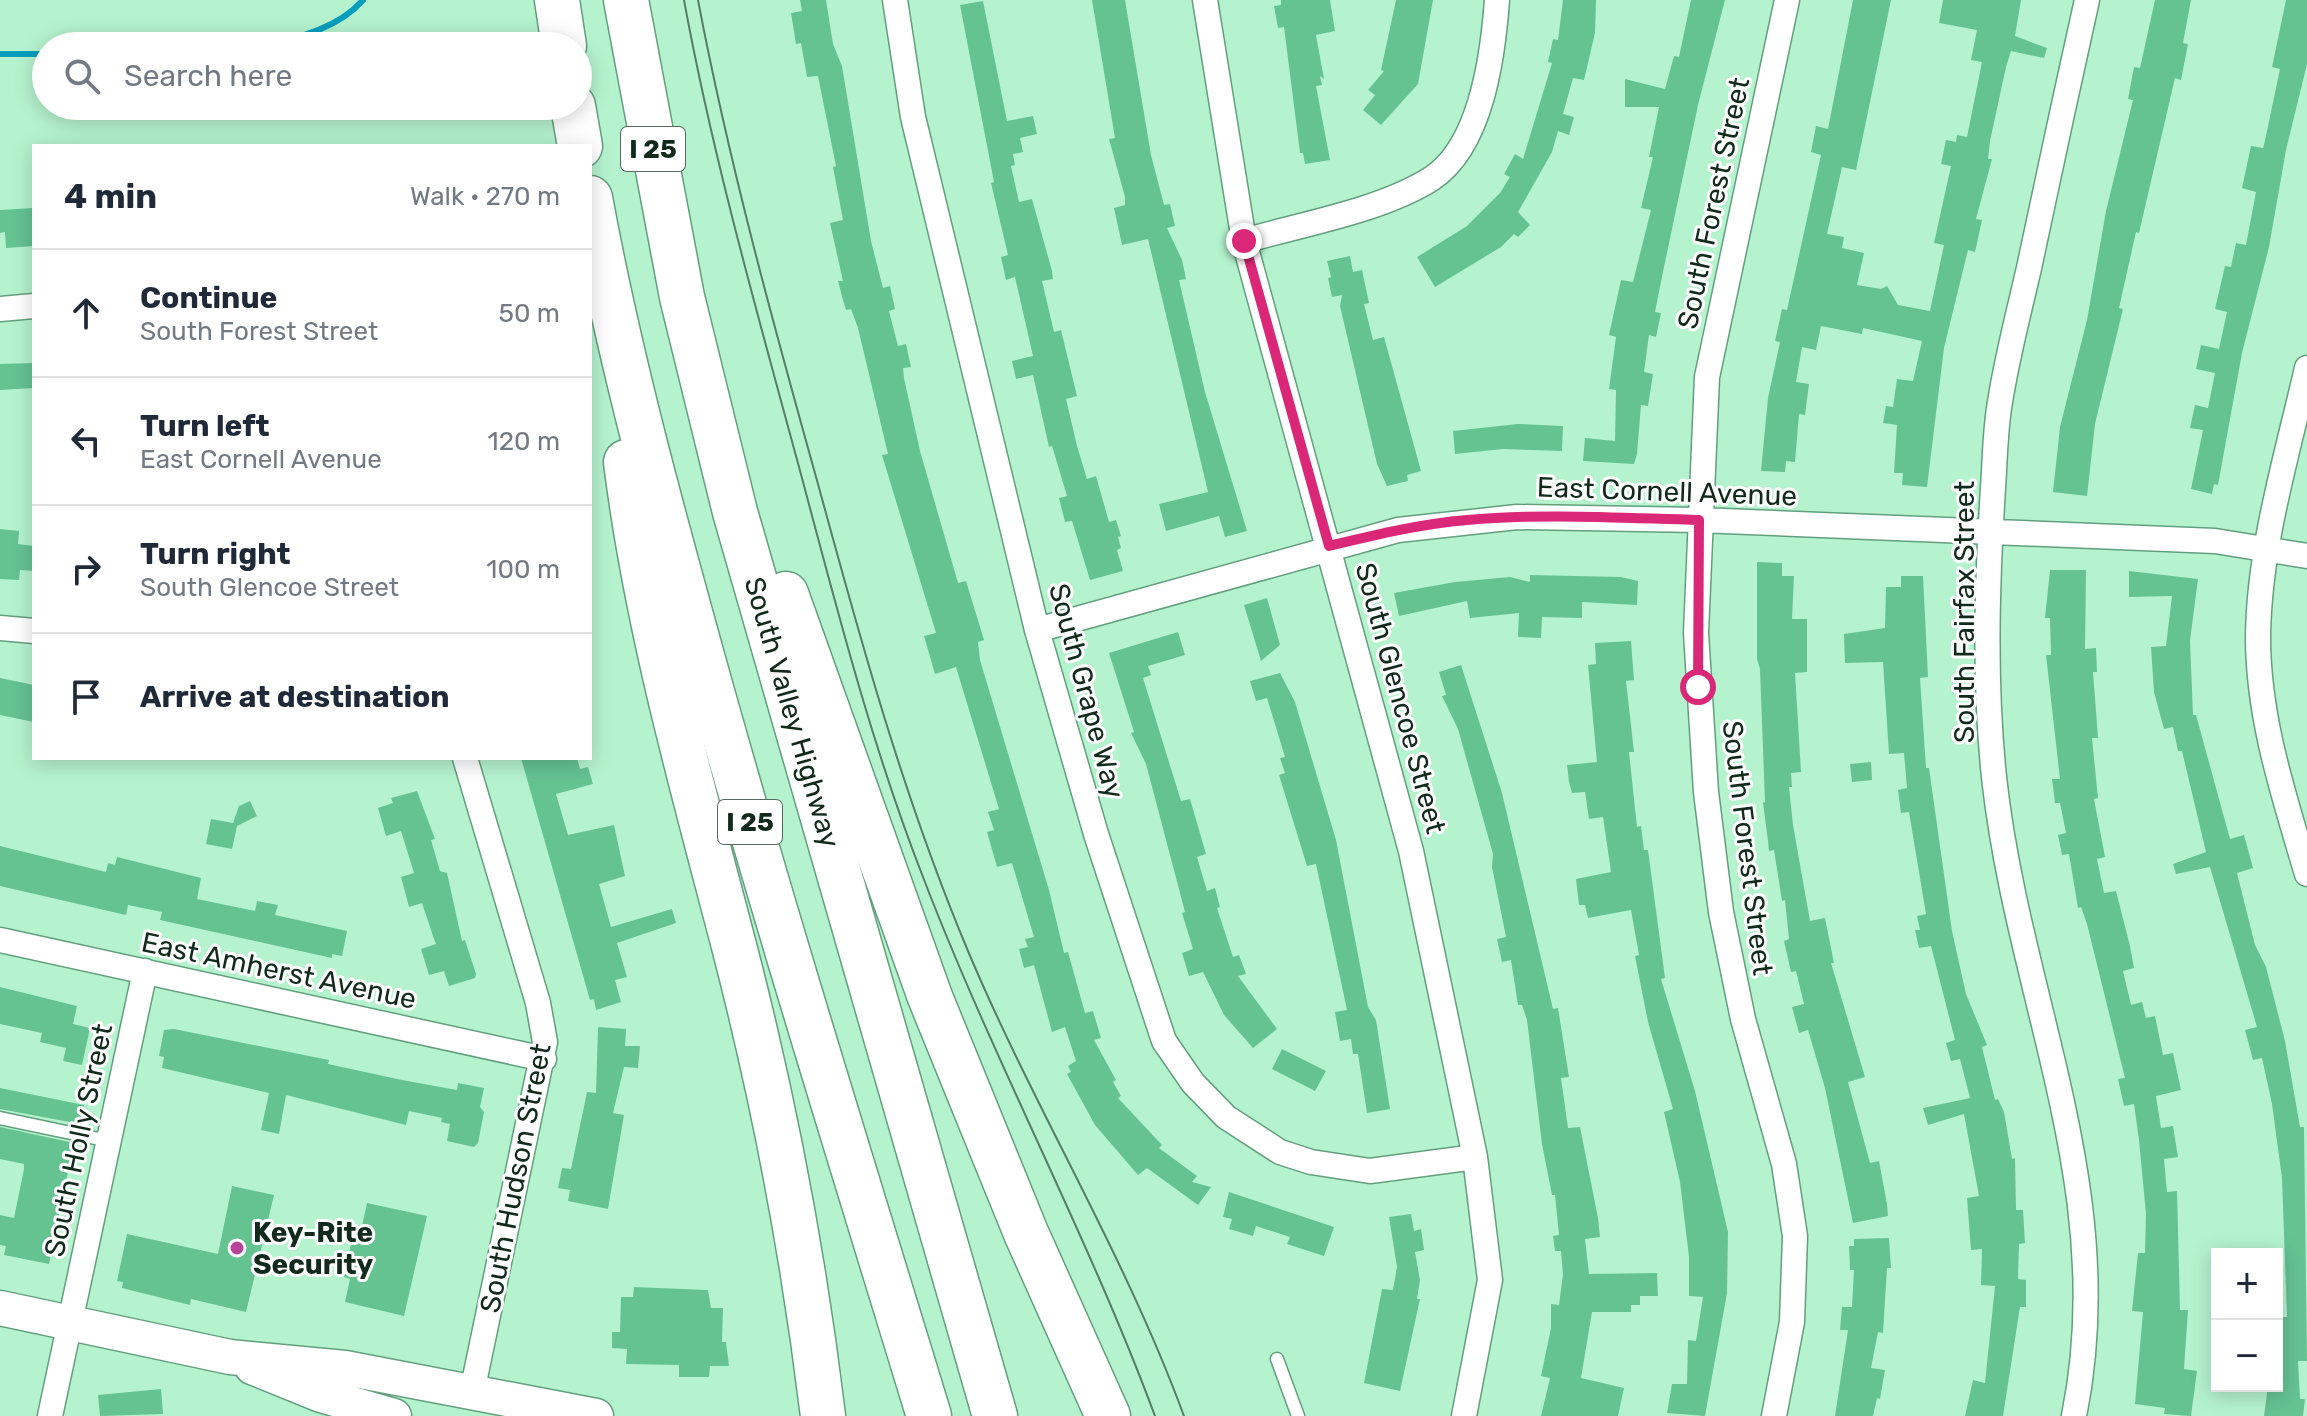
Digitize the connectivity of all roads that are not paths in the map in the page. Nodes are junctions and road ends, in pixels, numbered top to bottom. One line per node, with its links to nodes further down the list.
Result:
1 (557, 0): 8 (highway)
2 (626, 0): 13 (highway, South Valley Highway / I 25)
3 (895, 0): 23 (street, South Grape Way)
4 (1205, 0): 12 (street, South Glencoe Street)
5 (1497, 0): 12 (street)
6 (1787, 0): 17 (street, South Forest Street)
7 (2087, 0): 18 (street, South Fairfax Street)
8 (562, 32)
9 (575, 120): 10 (highway, I 25)
10 (580, 144)
11 (592, 210): 35 (highway); 44 (highway, I 25)
12 (1244, 241): 19 (street, South Glencoe Street)
13 (682, 297): 45 (highway, South Valley Highway / I 25); 46 (highway)
14 (32, 306): 15 (street)
15 (0, 309)
16 (2307, 368): 20 (street)
17 (1699, 520): 18 (street, East Cornell Avenue); 19 (street, East Cornell Avenue); 49 (street, South Forest Street)
18 (1990, 533): 20 (street, East Cornell Avenue); 50 (street, South Fairfax Street)
19 (1329, 546): 23 (street, East Cornell Avenue); 32 (street, South Glencoe Street)
20 (2267, 547): 21 (street, East Cornell Avenue); 26 (street)
21 (2307, 556)
22 (0, 628): 24 (street)
23 (1037, 630): 32 (street, South Grape Way)
24 (32, 631)
25 (466, 760): 29 (street, South Hudson Street)
26 (2307, 874)
27 (0, 940): 28 (street, East Amherst Avenue)
28 (145, 971): 29 (street, East Amherst Avenue); 31 (street, South Holly Street)
29 (544, 1059): 38 (street, South Hudson Street)
30 (0, 1118): 31 (lane)
31 (109, 1141): 34 (street, South Holly Street)
32 (1475, 1157): 48 (street, South Glencoe Street)
33 (0, 1308): 34 (main road)
34 (69, 1322): 36 (main road); 39 (street, South Holly Street)
35 (814, 1337): 42 (highway); 43 (highway)
36 (230, 1357): 38 (main road); 40 (main road)
37 (1277, 1359): 47 (lane)
38 (470, 1404): 41 (main road)
39 (50, 1416)
40 (394, 1416)
41 (596, 1416)
42 (797, 1416)
43 (823, 1416)
44 (929, 1416)
45 (995, 1416)
46 (1108, 1416)
47 (1298, 1416)
48 (1464, 1416)
49 (1774, 1416)
50 (2074, 1416)

